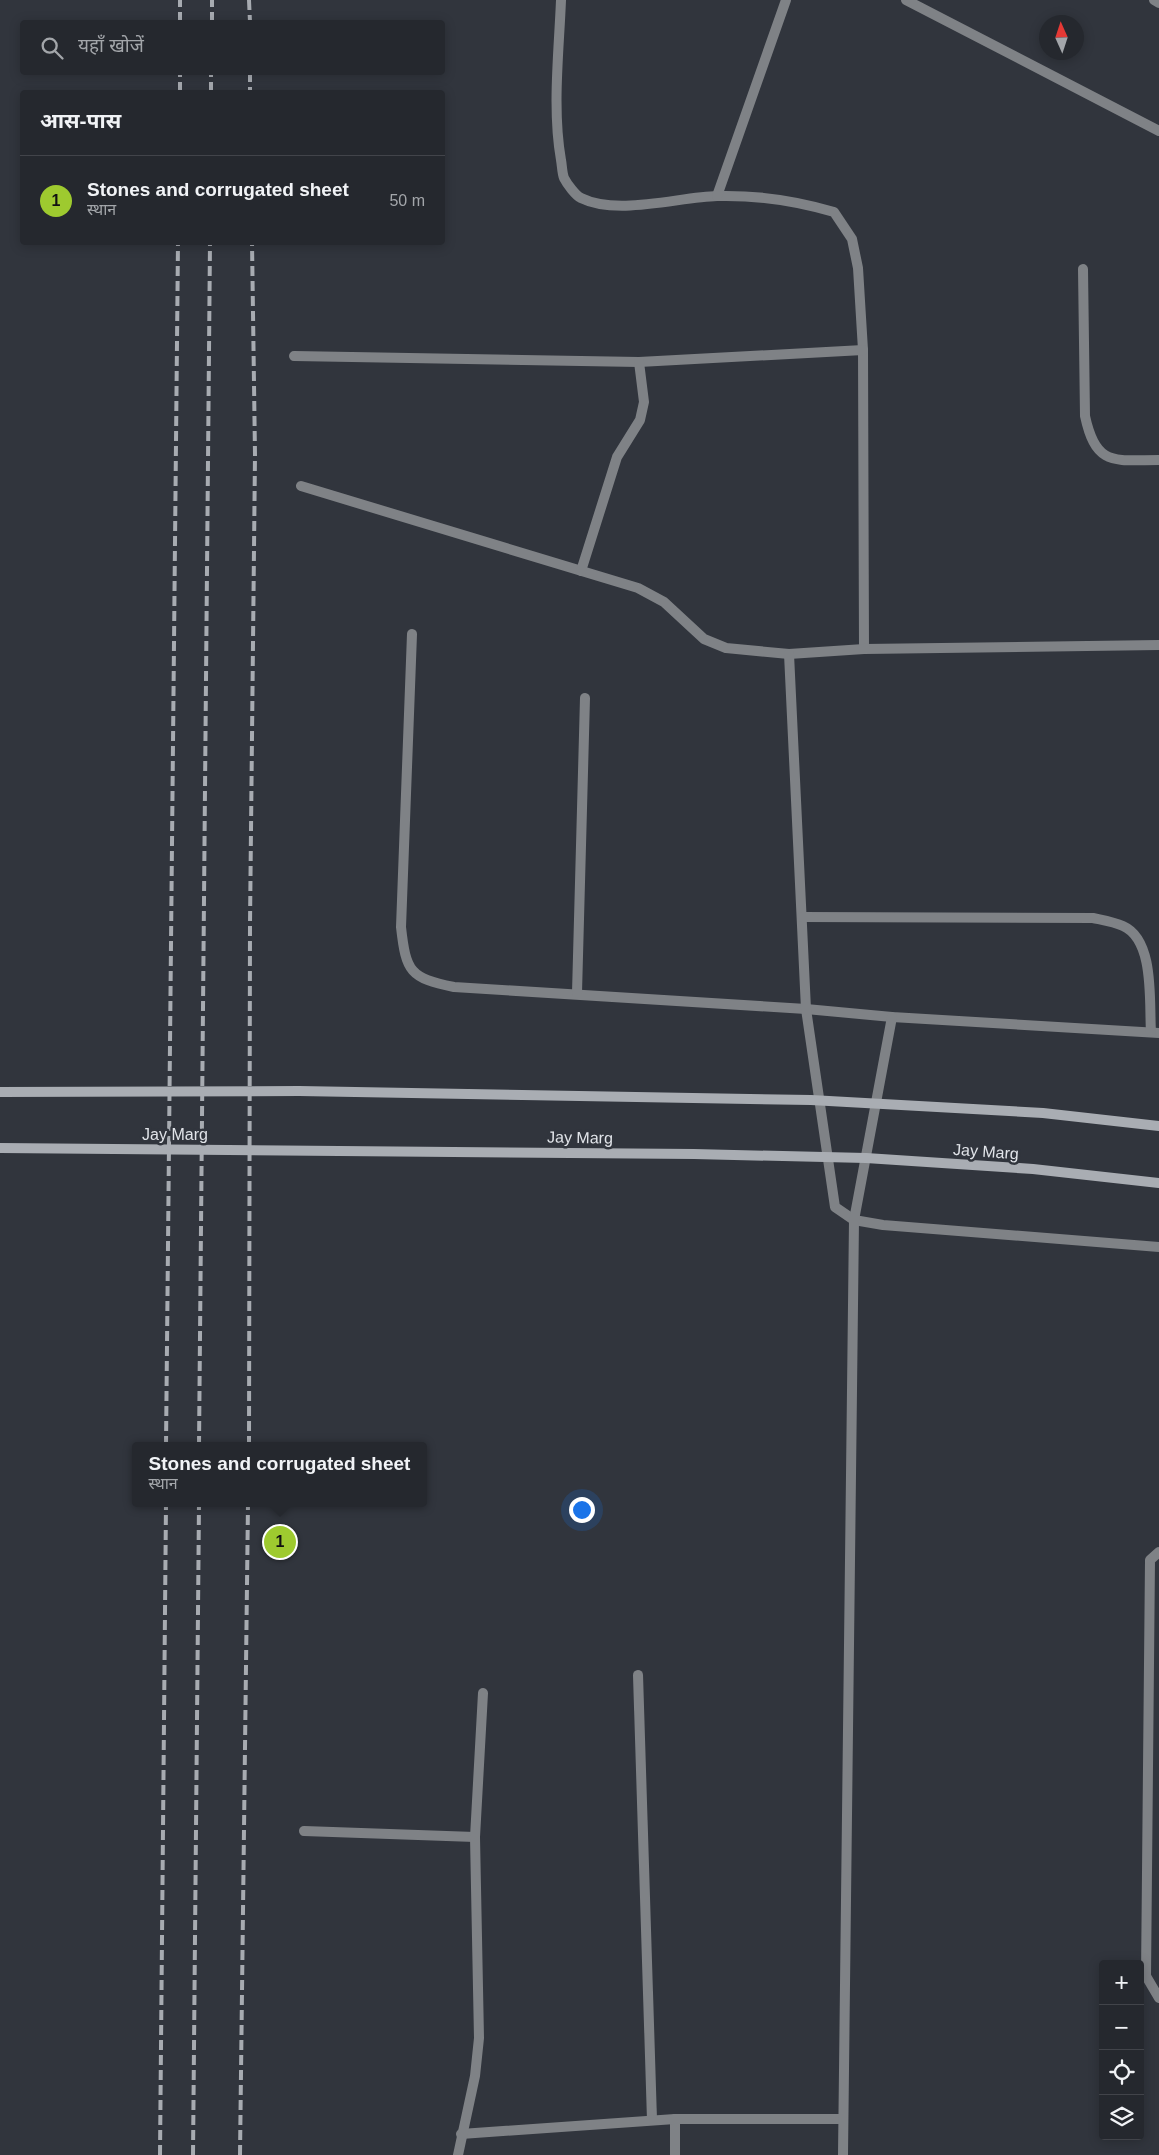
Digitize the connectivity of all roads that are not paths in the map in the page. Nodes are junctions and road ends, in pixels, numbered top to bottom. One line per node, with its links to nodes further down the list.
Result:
1 (561, 0): 7 (street)
2 (786, 0): 7 (street)
3 (906, 0): 6 (street)
4 (1154, 0): 5 (street)
5 (1159, 3)
6 (1159, 131)
7 (717, 196): 9 (street)
8 (1083, 269): 12 (street)
9 (863, 350): 11 (street); 17 (street)
10 (294, 356): 11 (street)
11 (639, 362): 14 (street)
12 (1159, 460)
13 (301, 486): 14 (street)
14 (581, 571): 18 (street)
15 (412, 634): 21 (street)
16 (1159, 645): 17 (street)
17 (864, 649): 18 (street)
18 (789, 654): 20 (street)
19 (585, 698): 21 (street)
20 (802, 916): 22 (street); 24 (street)
21 (577, 993): 22 (street)
22 (806, 1009): 23 (street); 29 (street)
23 (892, 1017): 24 (street); 29 (street)
24 (1155, 1032)
25 (0, 1092): 26 (main road, bridge)
26 (1159, 1126)
27 (0, 1148): 28 (main road, Jay Marg, bridge)
28 (1159, 1183)
29 (854, 1220): 30 (street); 38 (street)
30 (1159, 1247)
31 (1159, 1552): 36 (street)
32 (638, 1675): 39 (street)
33 (483, 1693): 35 (street)
34 (304, 1831): 35 (street)
35 (475, 1837): 40 (street)
36 (1159, 1998)
37 (675, 2119): 38 (street); 39 (street); 42 (street)
38 (843, 2119): 43 (street)
39 (652, 2120): 40 (street)
40 (461, 2134): 41 (street)
41 (458, 2155)
42 (675, 2155)
43 (843, 2155)

